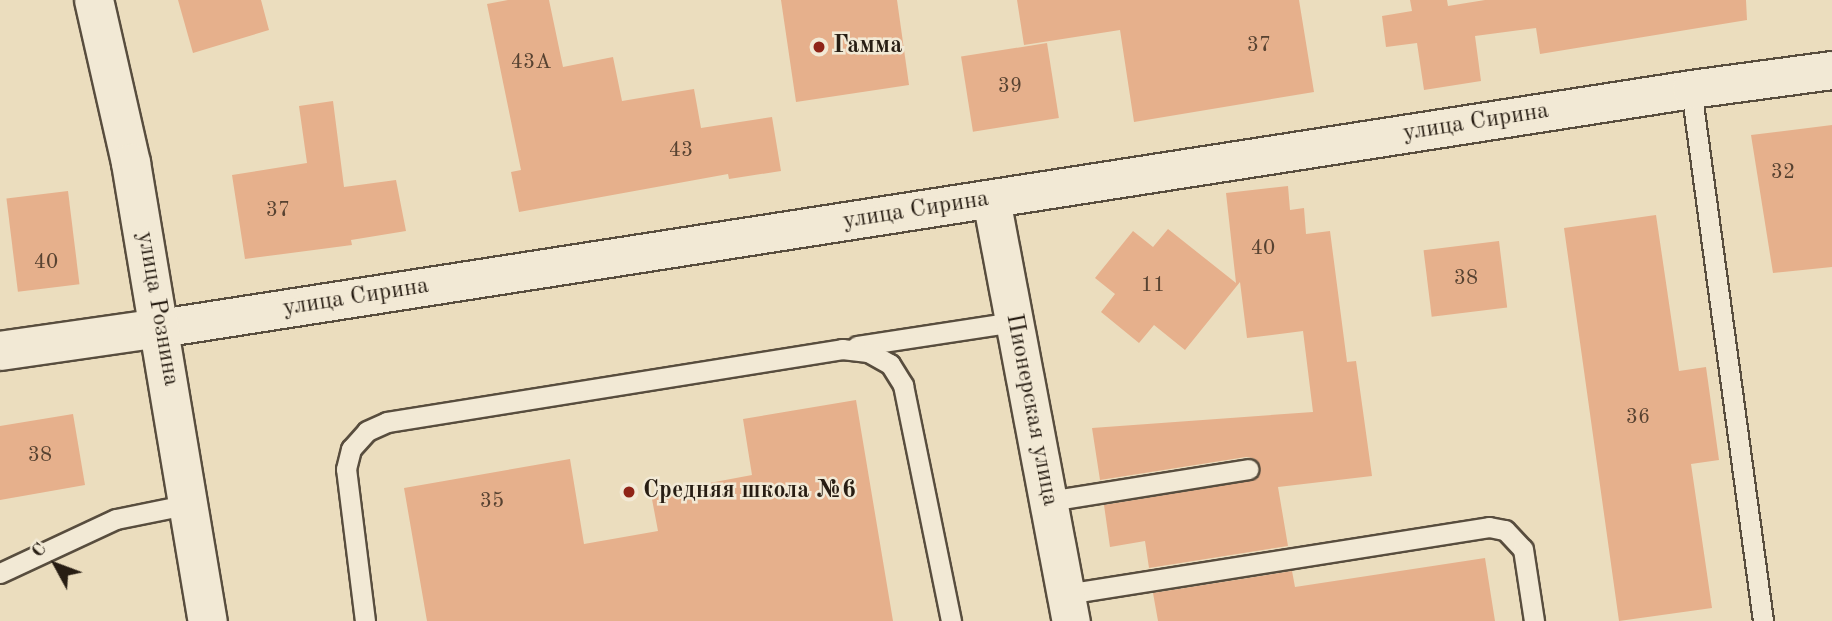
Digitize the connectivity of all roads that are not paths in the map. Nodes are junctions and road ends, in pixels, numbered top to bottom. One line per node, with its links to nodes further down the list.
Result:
1 (94, 0): 6 (main road, улица Рознина)
2 (1832, 70): 3 (street, улица Сирина)
3 (1691, 89): 4 (street, улица Сирина); 18 (lane)
4 (991, 199): 5 (street, Пионерская улица); 6 (street, улица Сирина)
5 (1014, 322): 7 (lane); 10 (street, Пионерская улица)
6 (160, 328): 8 (main road, улица Сирина); 11 (main road, улица Рознина)
7 (842, 349): 15 (lane); 16 (lane)
8 (0, 351)
9 (1248, 469): 10 (lane)
10 (1049, 500): 13 (street, Пионерская улица)
11 (190, 505): 12 (lane); 14 (main road, улица Рознина)
12 (0, 573)
13 (1069, 608): 17 (lane)
14 (208, 621)
15 (365, 621)
16 (951, 621)
17 (1534, 621)
18 (1763, 621)

